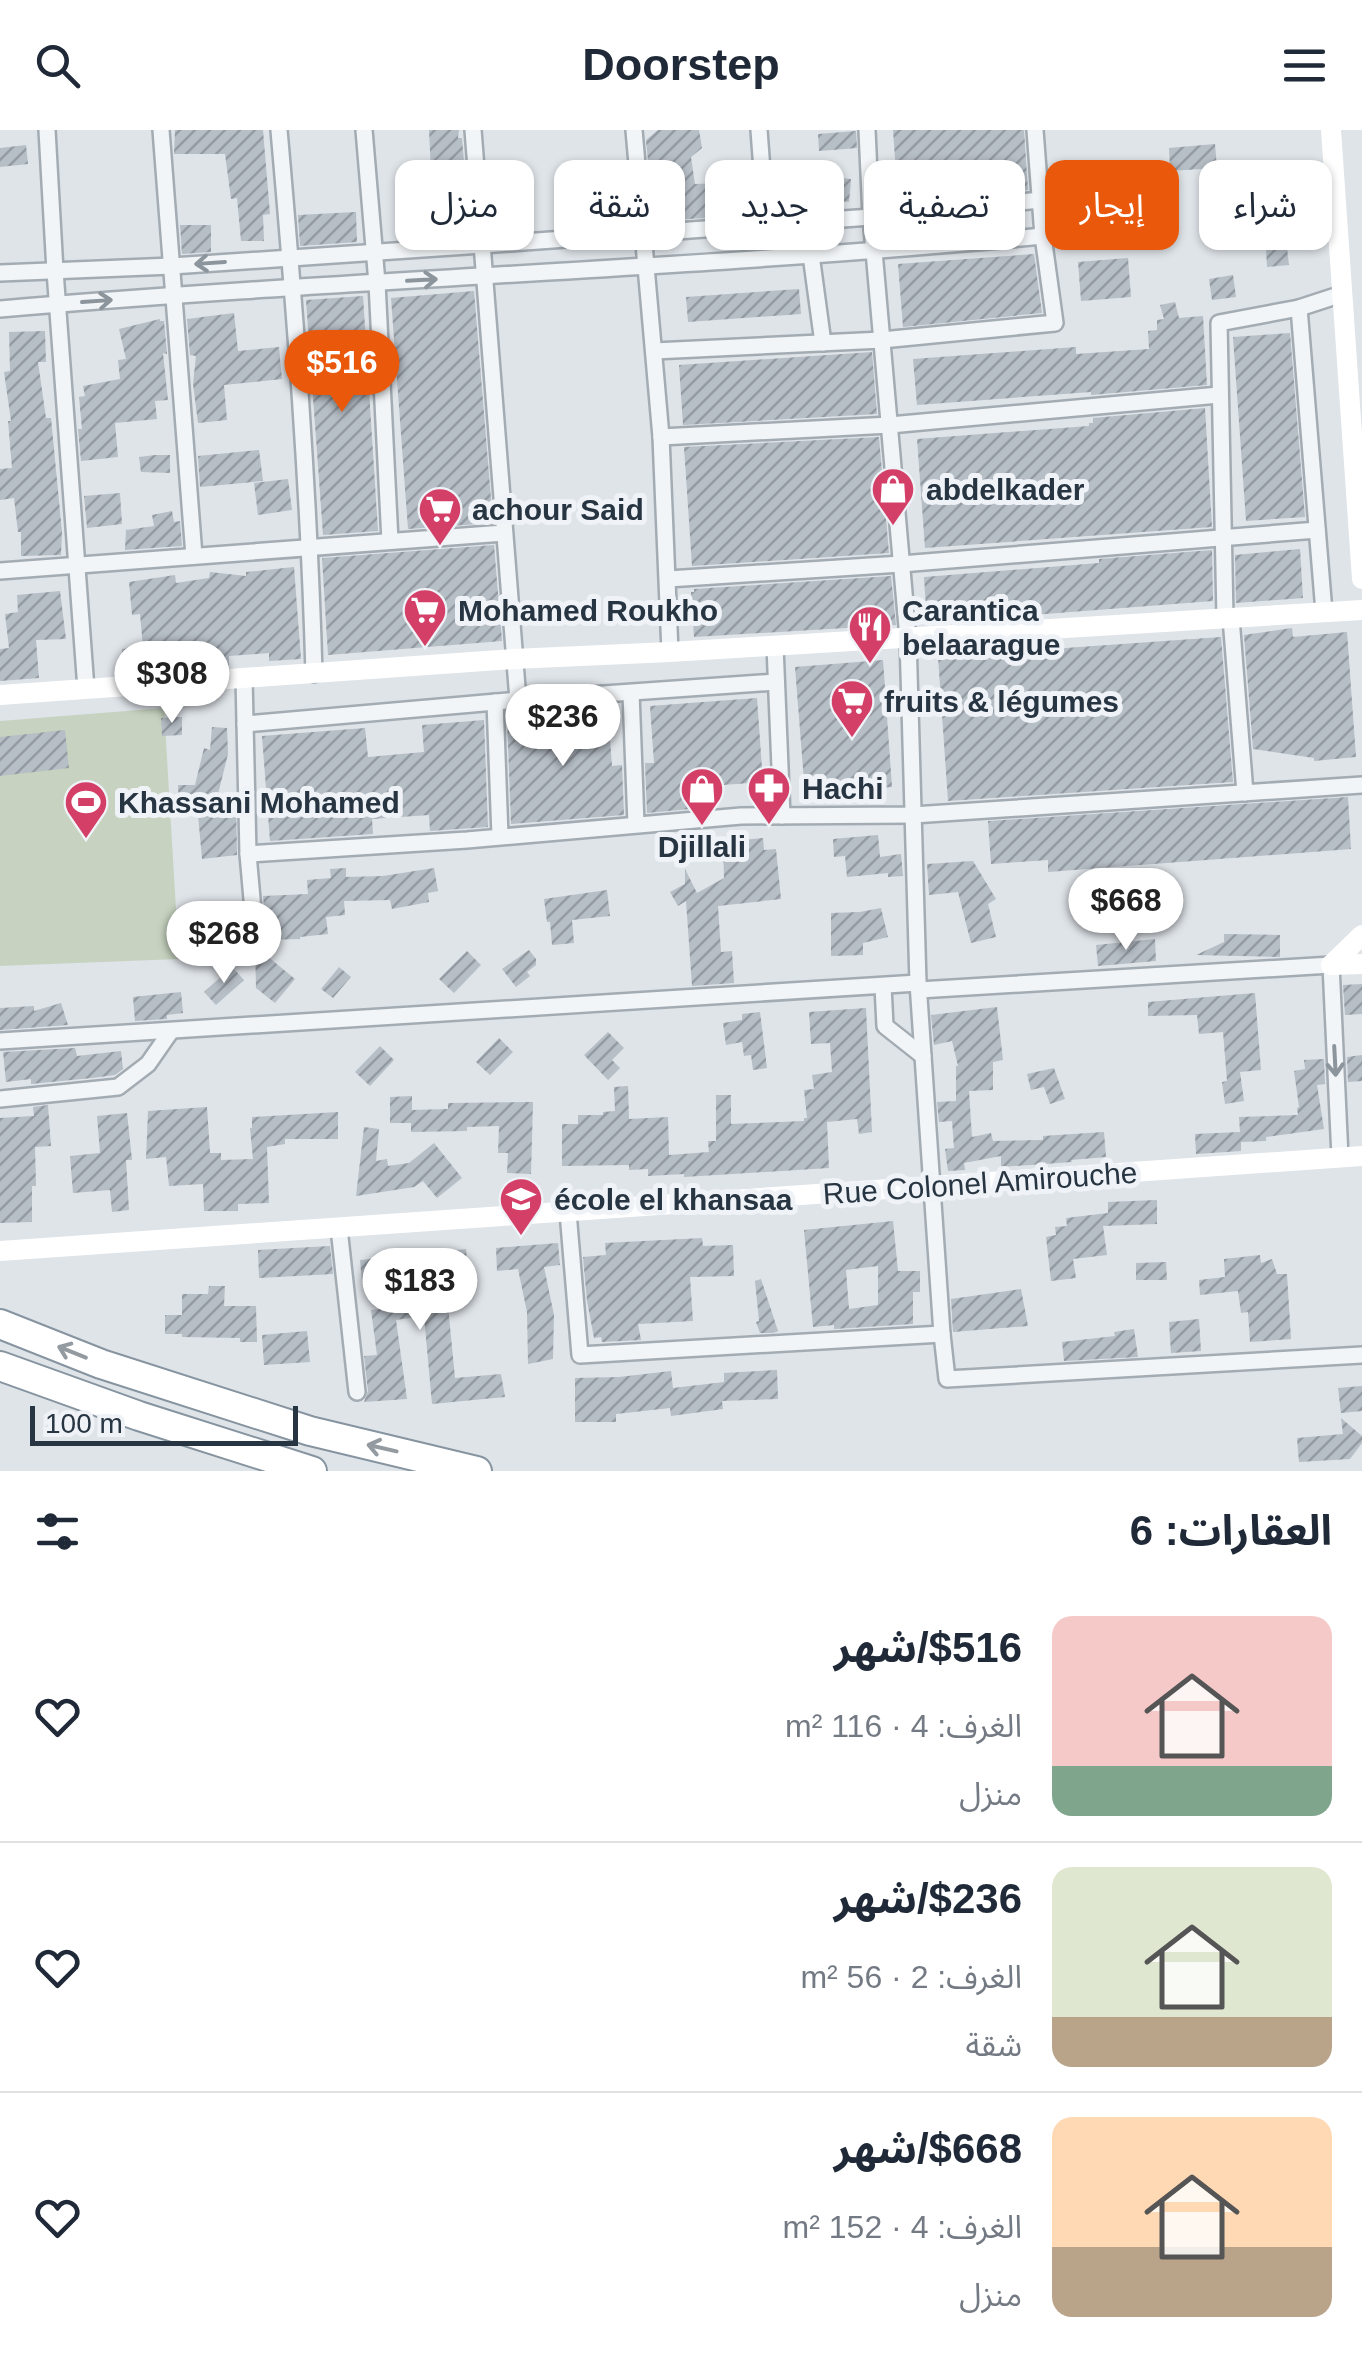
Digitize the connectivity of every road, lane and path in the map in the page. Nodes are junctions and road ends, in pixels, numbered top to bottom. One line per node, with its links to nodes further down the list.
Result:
1 (47, 130): 27 (street)
2 (161, 130): 26 (street)
3 (279, 130): 24 (street)
4 (364, 130): 21 (street)
5 (474, 130): 11 (street)
6 (634, 130): 12 (street)
7 (759, 130): 13 (street)
8 (867, 130): 14 (street)
9 (1036, 130): 15 (street)
10 (1331, 130): 32 (street)
11 (476, 160)
12 (637, 160)
13 (761, 160)
14 (868, 160)
15 (1040, 200): 16 (street); 17 (street)
16 (1025, 202)
17 (1043, 236): 22 (street); 37 (street)
18 (405, 250): 21 (street)
19 (482, 250): 29 (street)
20 (646, 250): 25 (street)
21 (374, 252): 24 (street); 30 (street)
22 (875, 252): 23 (street); 37 (street)
23 (811, 255): 25 (street); 38 (street)
24 (290, 257): 26 (street, one-way to 26); 31 (street)
25 (646, 264): 29 (street); 39 (street)
26 (172, 266): 27 (street); 33 (street)
27 (55, 271): 28 (street); 34 (street)
28 (0, 274)
29 (484, 277): 30 (street, one-way to 29); 44 (street)
30 (377, 283): 31 (street); 46 (street)
31 (292, 288): 33 (street); 47 (street)
32 (1342, 294): 35 (street); 53 (street)
33 (175, 295): 34 (street, one-way to 33); 48 (street)
34 (58, 304): 36 (street); 50 (street)
35 (1299, 308): 40 (street); 43 (street)
36 (0, 309)
37 (882, 340): 38 (street); 41 (street)
38 (823, 343): 39 (street)
39 (654, 351): 42 (street)
40 (1219, 395): 41 (street); 45 (street)
41 (890, 425): 42 (street); 49 (street)
42 (661, 437): 52 (street)
43 (1318, 530): 45 (street); 55 (street)
44 (504, 534): 46 (street); 60 (street)
45 (1223, 538): 49 (street); 56 (street)
46 (390, 541): 47 (street)
47 (310, 546): 48 (street); 61 (street)
48 (194, 556): 50 (street)
49 (902, 564): 52 (street); 57 (street)
50 (76, 566): 51 (street); 64 (street)
51 (0, 571)
52 (668, 579): 59 (street)
53 (1362, 579)
54 (1362, 610): 55 (street)
55 (1324, 612): 56 (street)
56 (1228, 618): 57 (street); 71 (street)
57 (908, 638): 58 (street); 73 (street)
58 (775, 646): 59 (street); 63 (street)
59 (670, 652): 60 (street)
60 (513, 658): 61 (street); 67 (street)
61 (314, 674): 62 (street)
62 (244, 678): 64 (street); 69 (street)
63 (776, 682): 65 (street); 72 (street)
64 (86, 689): 66 (street)
65 (632, 694): 67 (street); 74 (street)
66 (0, 695)
67 (518, 700): 68 (street)
68 (494, 702): 69 (street); 75 (street)
69 (245, 724): 76 (street)
70 (1362, 785): 71 (street)
71 (1245, 794): 73 (street)
72 (782, 816): 73 (street); 74 (street)
73 (913, 816): 82 (street)
74 (636, 824): 75 (street)
75 (500, 836): 76 (street)
76 (248, 854): 77 (street)
77 (254, 933)
78 (1362, 935): 80 (street)
79 (1362, 964): 80 (street)
80 (1330, 965): 82 (street); 88 (street, one-way to 88)
81 (882, 986): 82 (street); 83 (street); 85 (street)
82 (918, 987): 85 (street)
83 (172, 1031): 84 (street); 86 (street)
84 (0, 1042)
85 (923, 1056): 89 (street)
86 (0, 1098)
87 (1362, 1156): 88 (street, Rue Colonel Amirouche)
88 (1340, 1157): 89 (street, Rue Colonel Amirouche)
89 (932, 1187): 90 (street, Rue Colonel Amirouche); 94 (street)
90 (568, 1212): 91 (street, Rue Colonel Amirouche); 94 (street)
91 (338, 1228): 92 (street, Rue Colonel Amirouche); 97 (street)
92 (0, 1251)
93 (0, 1324): 99 (highway, one-way to 93)
94 (942, 1334): 95 (street)
95 (1362, 1355)
96 (0, 1366): 98 (highway)
97 (357, 1392)
98 (312, 1471)
99 (477, 1471)

